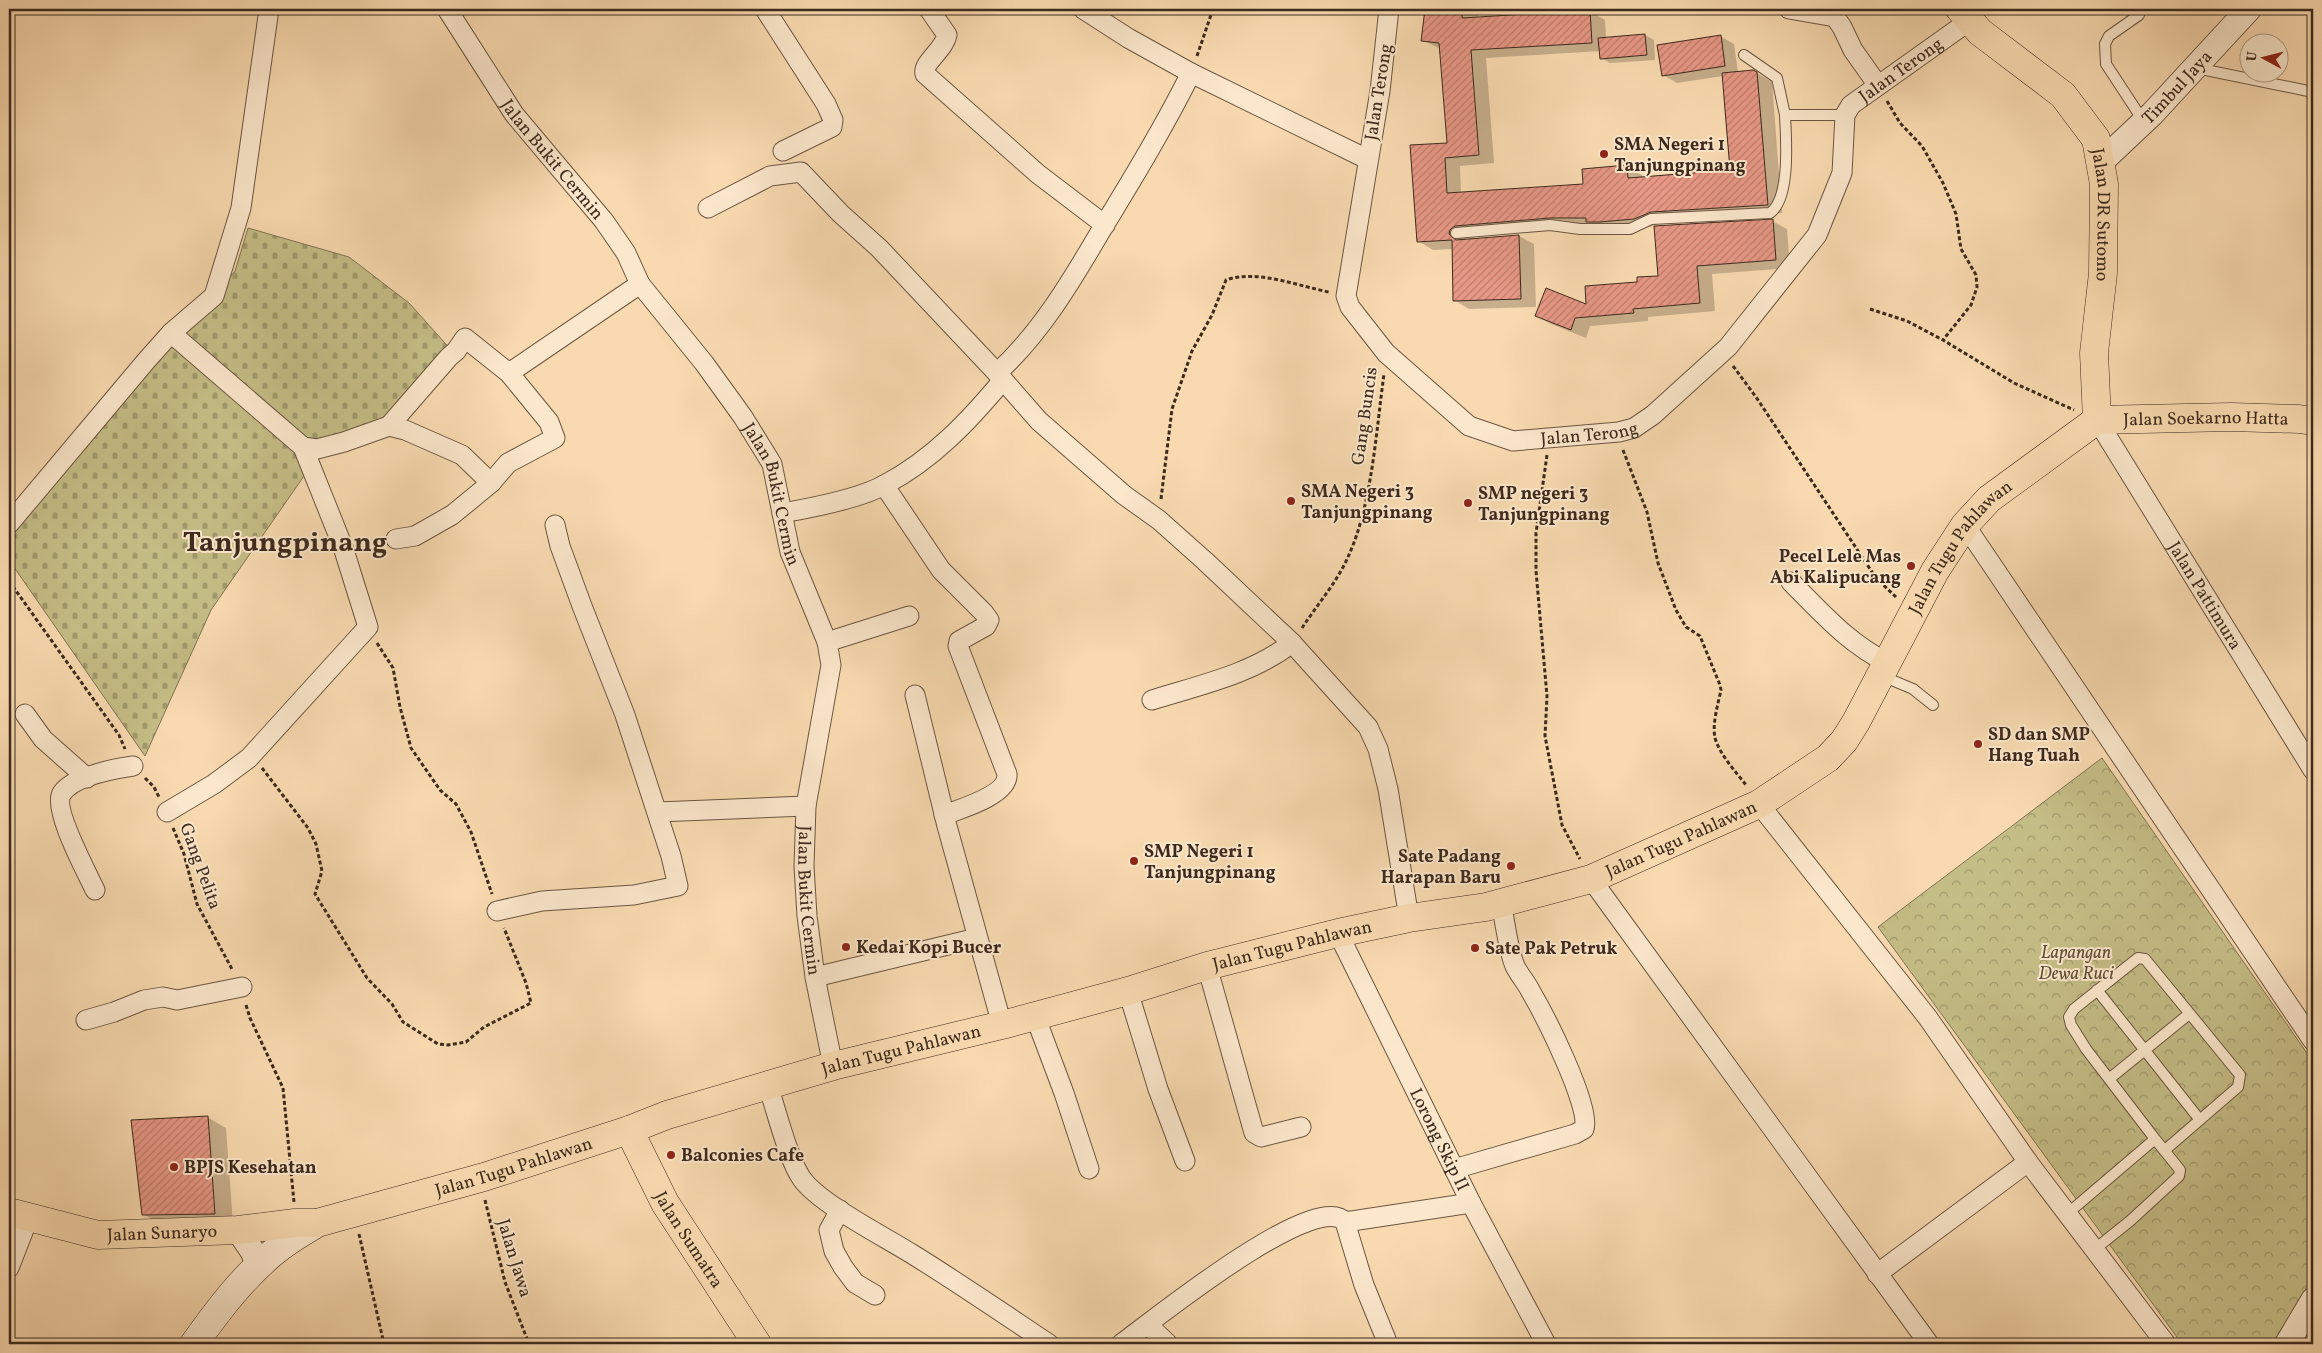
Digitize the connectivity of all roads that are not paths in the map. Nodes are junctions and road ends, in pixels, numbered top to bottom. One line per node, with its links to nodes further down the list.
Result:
1 (269, 9): 26 (street)
2 (447, 9): 25 (street, Jalan Bukit Cermin)
3 (764, 9): 19 (street)
4 (929, 9): 23 (street)
5 (1083, 9): 13 (street)
6 (1389, 9): 20 (street, Jalan Terong)
7 (1789, 9): 14 (street)
8 (2249, 9): 12 (street, Timbul Jaya)
9 (1965, 15): 14 (street, Jalan Terong); 21 (main road, Jalan DR Sutomo)
10 (2139, 15): 18 (lane)
11 (1744, 54): 16 (lane)
12 (2195, 68): 15 (lane); 18 (street, Timbul Jaya)
13 (1191, 73): 20 (street); 23 (street)
14 (1877, 84): 17 (street, Jalan Terong)
15 (2313, 92)
16 (1785, 115): 17 (lane); 24 (lane)
17 (1845, 115): 20 (street, Jalan Terong)
18 (2144, 122): 21 (street, Timbul Jaya)
19 (782, 151)
20 (1367, 159)
21 (2100, 164): 29 (main road, Jalan DR Sutomo)
22 (708, 208): 28 (street)
23 (1105, 225): 28 (street)
24 (1456, 233)
25 (640, 284): 27 (street); 35 (street, Jalan Bukit Cermin)
26 (171, 333): 32 (street); 36 (street)
27 (509, 373): 31 (street); 33 (street)
28 (1000, 376): 34 (street); 43 (street)
29 (2097, 420): 30 (main road, Jalan Soekarno Hatta); 38 (main road, Jalan Tugu Pahlawan); 50 (street, Jalan Pattimura)
30 (2313, 421)
31 (388, 426): 32 (street); 33 (street)
32 (304, 448): 54 (street)
33 (491, 483): 39 (street)
34 (884, 485): 35 (street); 56 (street)
35 (782, 513): 42 (street, Jalan Bukit Cermin)
36 (9, 524)
37 (555, 525): 55 (street)
38 (1965, 525): 44 (main road, Jalan Tugu Pahlawan); 73 (street)
39 (396, 539)
40 (1791, 582): 44 (street)
41 (909, 616): 42 (street)
42 (827, 642): 53 (street, Jalan Bukit Cermin)
43 (1292, 643): 46 (street); 61 (street)
44 (1885, 669): 47 (lane); 52 (main road, Jalan Tugu Pahlawan)
45 (916, 695): 56 (street)
46 (1152, 700)
47 (1933, 705)
48 (24, 714): 51 (street)
49 (133, 766): 51 (street)
50 (2313, 770)
51 (87, 778): 58 (street)
52 (1759, 804): 57 (main road, Jalan Tugu Pahlawan); 84 (street)
53 (806, 806): 55 (street); 65 (street, Jalan Bukit Cermin)
54 (167, 812)
55 (657, 812): 60 (street)
56 (944, 815): 63 (street)
57 (1591, 879): 59 (main road, Jalan Tugu Pahlawan); 97 (street)
58 (94, 890)
59 (1501, 903): 61 (main road, Jalan Tugu Pahlawan); 86 (street)
60 (497, 911)
61 (1409, 918): 62 (main road, Jalan Tugu Pahlawan)
62 (1338, 933): 64 (main road, Jalan Tugu Pahlawan); 86 (street, Lorong Skip II)
63 (977, 938): 65 (street); 72 (street)
64 (1207, 966): 68 (main road, Jalan Tugu Pahlawan); 79 (street)
65 (815, 977): 75 (street, Jalan Bukit Cermin)
66 (242, 987): 71 (street)
67 (2097, 990): 69 (lane); 74 (lane); 76 (lane)
68 (1128, 991): 70 (main road, Jalan Tugu Pahlawan); 83 (street)
69 (2189, 1014): 74 (lane); 78 (lane)
70 (1035, 1016): 72 (main road, Jalan Tugu Pahlawan); 85 (street)
71 (86, 1020)
72 (1002, 1025): 75 (main road, Jalan Tugu Pahlawan)
73 (2313, 1041)
74 (2145, 1050): 76 (lane); 78 (lane)
75 (833, 1066): 77 (main road, Jalan Tugu Pahlawan)
76 (2109, 1079): 81 (lane)
77 (768, 1086): 80 (main road, Jalan Tugu Pahlawan); 88 (street)
78 (2200, 1120): 82 (lane)
79 (1301, 1127)
80 (629, 1130): 92 (main road, Jalan Tugu Pahlawan); 102 (main road, Jalan Sumatra)
81 (2155, 1140): 82 (lane); 89 (lane)
82 (2165, 1150): 94 (lane)
83 (1185, 1161)
84 (2028, 1162): 89 (street); 97 (street)
85 (1089, 1169)
86 (1454, 1169): 87 (street, Lorong Skip II)
87 (1471, 1203): 91 (street); 107 (street, Lorong Skip II)
88 (840, 1210): 98 (street); 103 (street)
89 (2067, 1214): 94 (street)
90 (18, 1216): 93 (main road, Jalan Sunaryo); 96 (street)
91 (1345, 1222): 100 (street); 106 (street)
92 (306, 1223): 93 (main road, Jalan Sunaryo); 95 (main road)
93 (238, 1230): 95 (street)
94 (2095, 1249): 109 (street)
95 (258, 1267): 101 (main road)
96 (9, 1268)
97 (1877, 1274): 108 (street)
98 (875, 1295)
99 (2313, 1300): 110 (street)
100 (1148, 1325): 104 (street); 105 (street)
101 (194, 1344)
102 (757, 1344)
103 (1049, 1344)
104 (1120, 1344)
105 (1168, 1344)
106 (1388, 1344)
107 (1546, 1344)
108 (1929, 1344)
109 (2166, 1344)
110 (2286, 1344)

